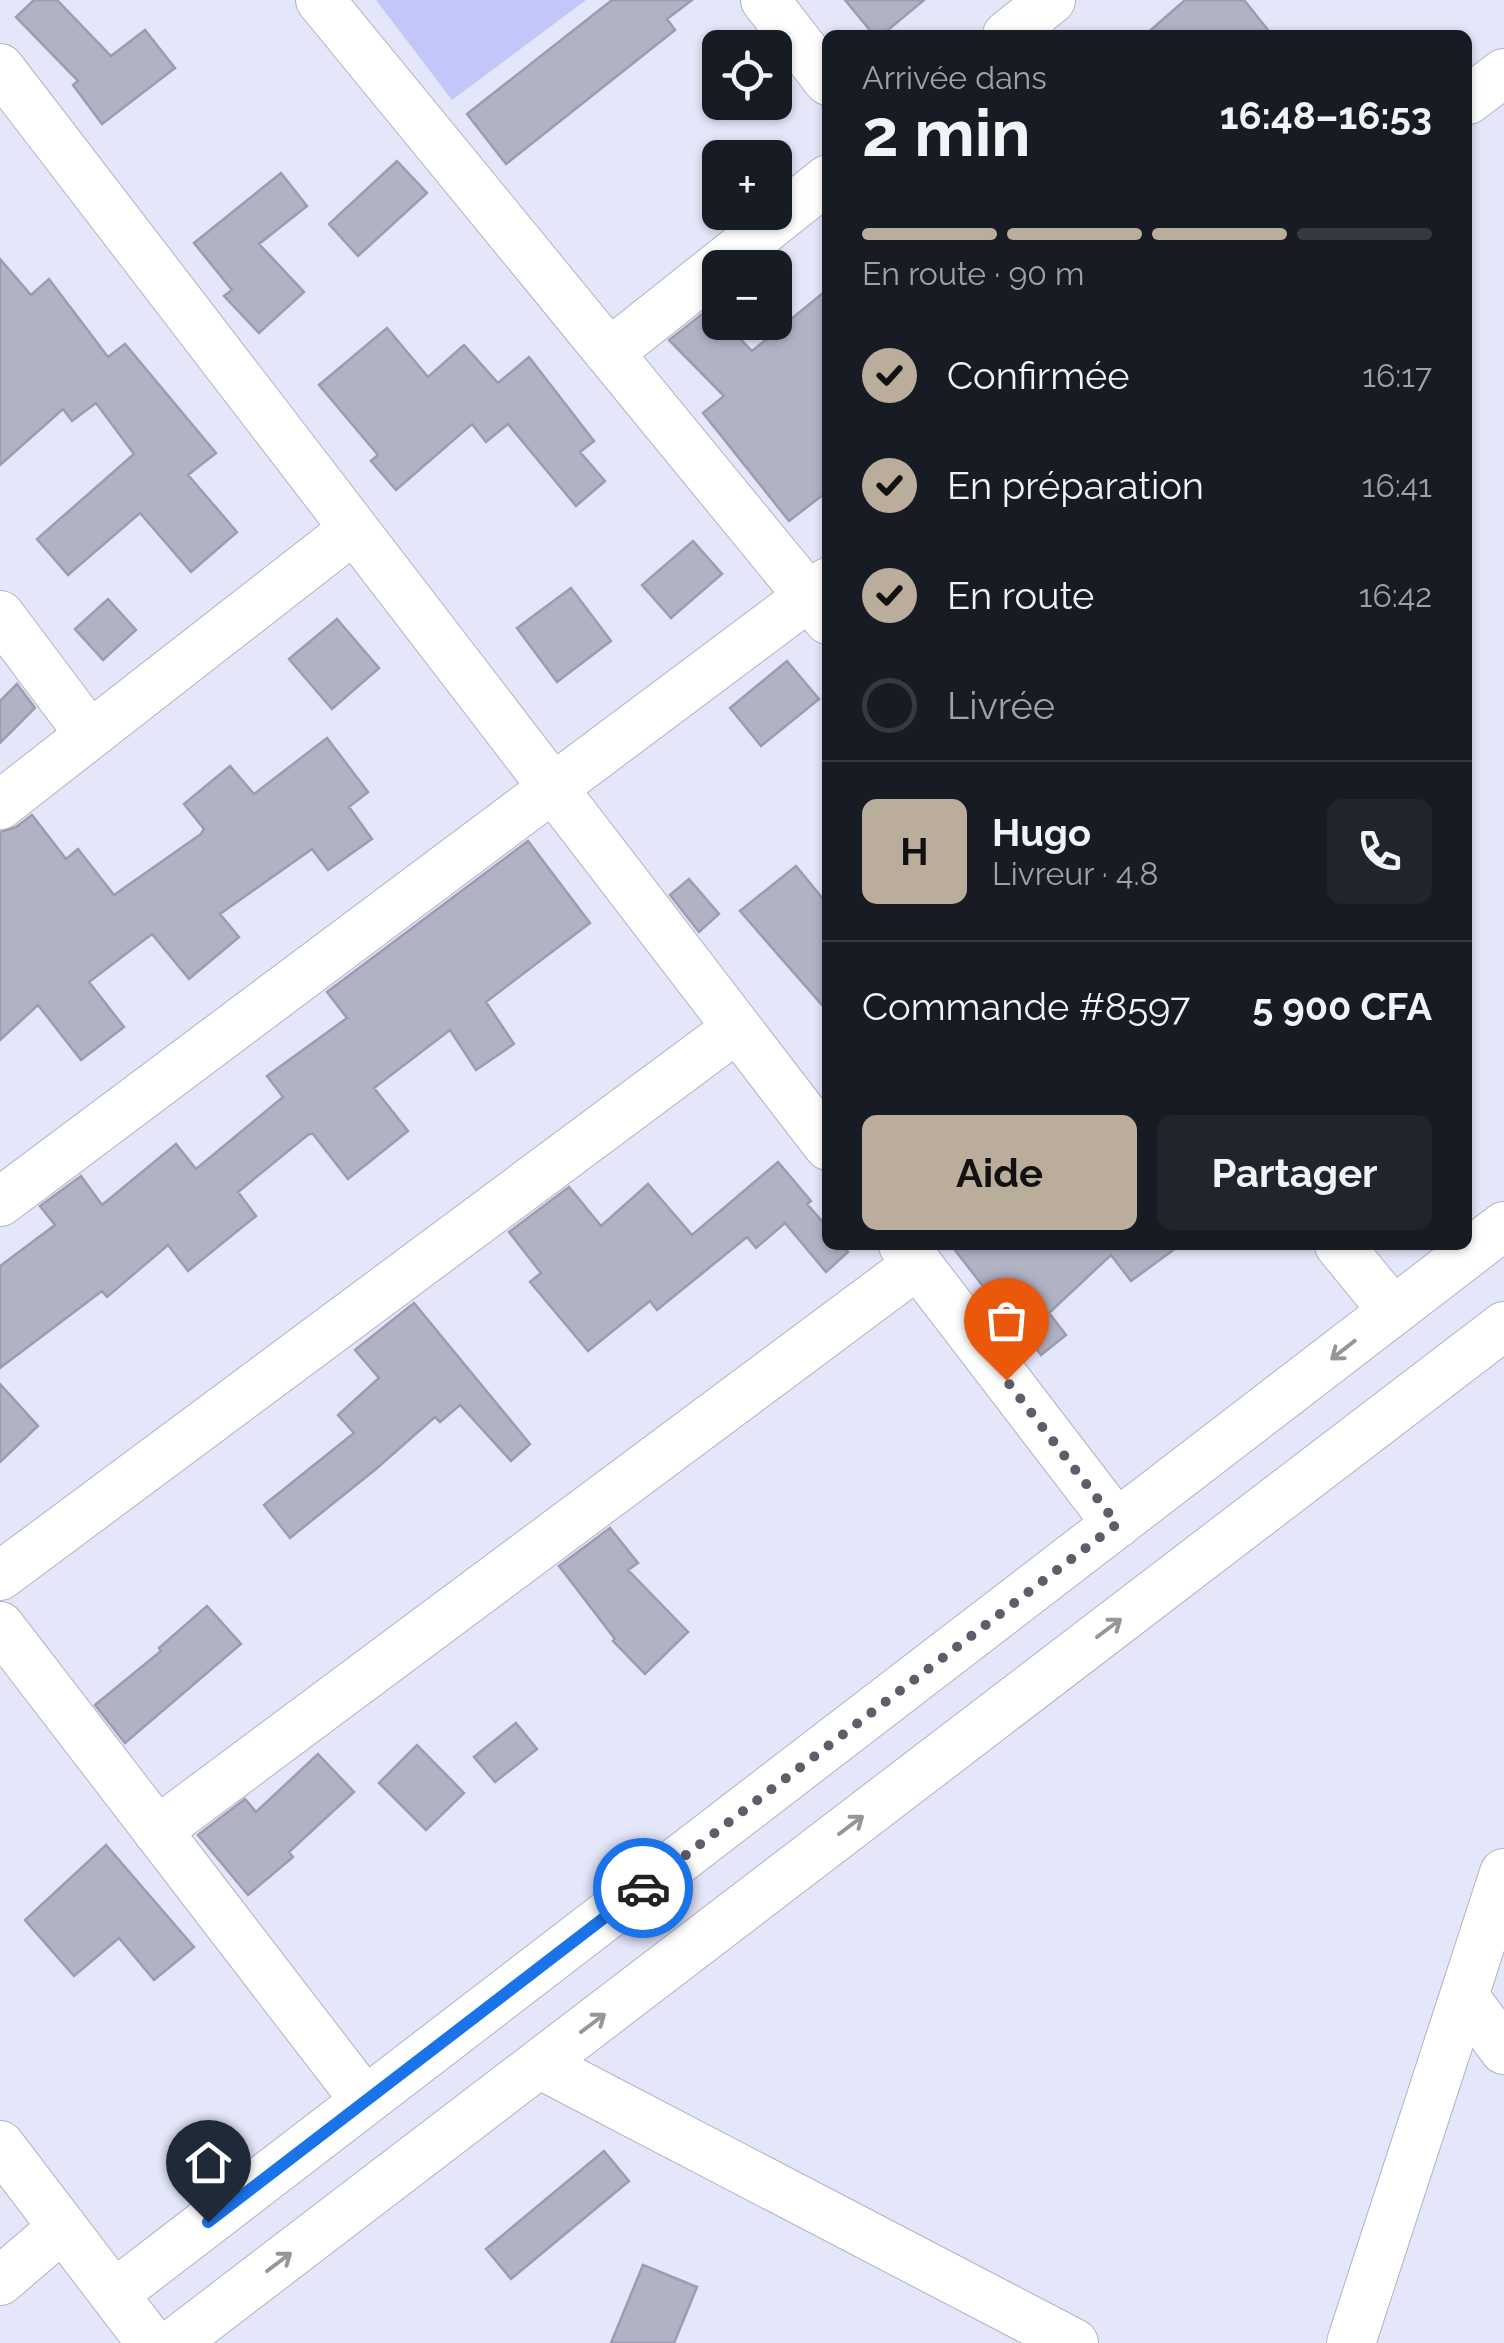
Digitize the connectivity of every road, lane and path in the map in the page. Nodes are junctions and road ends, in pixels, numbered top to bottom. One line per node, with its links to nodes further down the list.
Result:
1 (320, 0): 10 (street)
2 (765, 0): 6 (street)
3 (1051, 0): 4 (street)
4 (1013, 30)
5 (0, 68): 11 (street)
6 (822, 73)
7 (1504, 73): 8 (street)
8 (1472, 97)
9 (822, 184): 10 (street)
10 (609, 353): 12 (street)
11 (354, 529): 14 (street); 15 (street)
12 (821, 600): 15 (street)
13 (0, 615): 14 (street)
14 (90, 735): 16 (street)
15 (552, 788): 17 (street); 19 (street)
16 (0, 805)
17 (737, 1028): 18 (street); 26 (street)
18 (822, 1138)
19 (0, 1202)
20 (1504, 1226): 23 (street)
21 (1343, 1250): 23 (street)
22 (911, 1254): 25 (street); 28 (street)
23 (1394, 1312): 25 (street, one-way to 25)
24 (1504, 1326): 32 (street, one-way to 24)
25 (1117, 1524): 33 (street)
26 (0, 1576)
27 (0, 1626): 28 (street)
28 (157, 1831): 33 (street)
29 (1504, 1873): 30 (street)
30 (1464, 1996): 31 (street); 41 (street)
31 (1504, 2050)
32 (538, 2064): 39 (street, one-way to 32); 40 (street)
33 (364, 2101): 37 (street)
34 (0, 2144): 35 (street)
35 (63, 2227): 36 (street); 37 (street)
36 (0, 2280)
37 (114, 2294): 38 (street)
38 (151, 2343)
39 (174, 2343)
40 (1074, 2343)
41 (1351, 2343)

